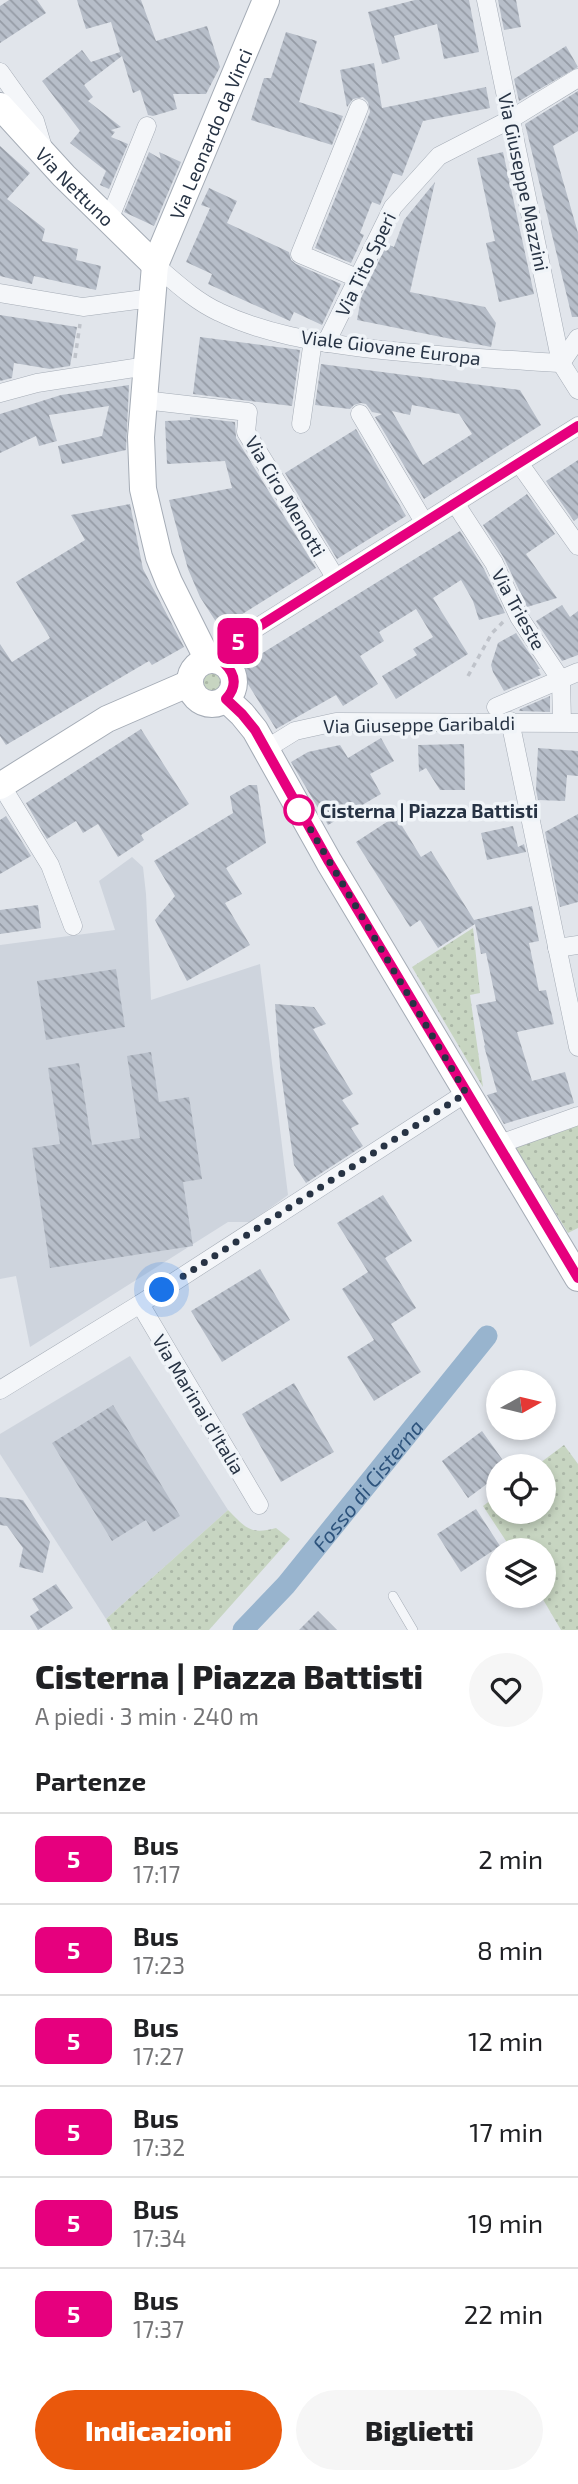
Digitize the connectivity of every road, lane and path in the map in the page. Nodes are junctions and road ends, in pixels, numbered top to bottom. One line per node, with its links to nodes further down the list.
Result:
1 (266, 0): 11 (street, Via Leonardo da Vinci)
2 (486, 0): 7 (street, Via Giuseppe Mazzini)
3 (0, 72): 9 (street)
4 (578, 78): 7 (street, Via Tito Speri)
5 (0, 106): 9 (street, Via Nettuno)
6 (359, 108): 12 (street)
7 (512, 119): 12 (street, Via Tito Speri); 18 (street, Via Giuseppe Mazzini)
8 (147, 126): 10 (street)
9 (45, 155): 10 (street, Via Nettuno)
10 (109, 220): 11 (street, Via Nettuno)
11 (155, 265): 14 (street, Via Leonardo da Vinci); 17 (street, Viale Giovane Europa)
12 (357, 278): 17 (street, Via Tito Speri)
13 (0, 293): 15 (street)
14 (152, 298): 15 (street); 19 (street, Via Leonardo da Vinci)
15 (83, 307): 20 (path)
16 (578, 338): 18 (street)
17 (319, 342): 18 (street, Viale Giovane Europa); 25 (street, Via Tito Speri)
18 (561, 363): 21 (street)
19 (147, 366): 20 (street); 23 (street, Via Leonardo da Vinci)
20 (72, 377): 22 (street)
21 (578, 390)
22 (0, 393)
23 (144, 400): 31 (street, Via Ciro Menotti); 33 (street, Via Leonardo da Vinci)
24 (360, 414): 29 (street)
25 (301, 424)
26 (578, 426): 27 (street)
27 (519, 463): 28 (street); 30 (street)
28 (455, 503): 29 (street); 32 (street, Via Trieste)
29 (424, 522): 31 (street)
30 (578, 546)
31 (335, 577): 33 (street)
32 (516, 610): 34 (path); 35 (street, Via Trieste)
33 (216, 662): 36 (street); 37 (street)
34 (468, 676)
35 (570, 676): 38 (street); 40 (street)
36 (190, 683): 37 (street); 42 (street)
37 (226, 699): 41 (street)
38 (496, 707)
39 (510, 721): 40 (street, Via Giuseppe Garibaldi); 41 (street, Via Giuseppe Garibaldi); 45 (street)
40 (570, 722)
41 (266, 749): 47 (street)
42 (1, 786): 43 (street)
43 (73, 926)
44 (578, 945): 45 (street)
45 (557, 948): 46 (street)
46 (578, 1047)
47 (466, 1093): 49 (street); 51 (street)
48 (578, 1116): 49 (street)
49 (497, 1146): 50 (street)
50 (575, 1267)
51 (140, 1304): 52 (street); 53 (street, Via Marinai d'Italia)
52 (0, 1390)
53 (258, 1505)
54 (393, 1597): 55 (lane)
55 (413, 1630)

